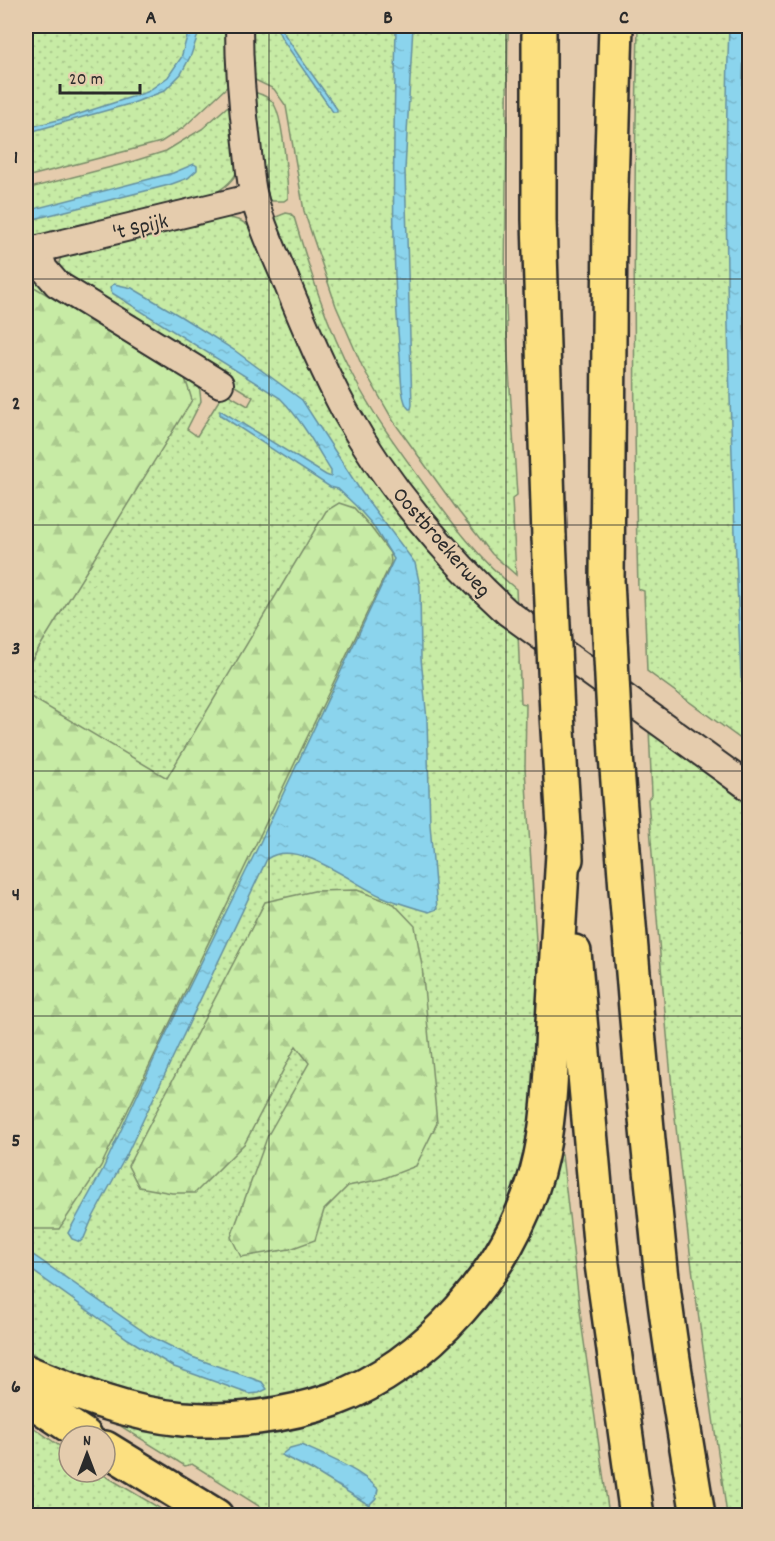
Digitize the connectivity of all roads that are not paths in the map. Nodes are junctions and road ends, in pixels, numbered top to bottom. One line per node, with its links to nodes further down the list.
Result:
1 (239, 26): 4 (street, Oostbroekerweg)
2 (539, 26): 8 (highway, bridge)
3 (616, 26): 15 (highway, bridge)
4 (254, 197): 5 (street, 't Spijk); 7 (street, Oostbroekerweg)
5 (31, 250): 6 (street)
6 (220, 384)
7 (750, 788)
8 (564, 837): 9 (highway); 14 (highway)
9 (26, 1372)
10 (26, 1396): 11 (highway)
11 (67, 1424)
12 (117, 1455): 13 (highway)
13 (216, 1515)
14 (637, 1515)
15 (698, 1515)

